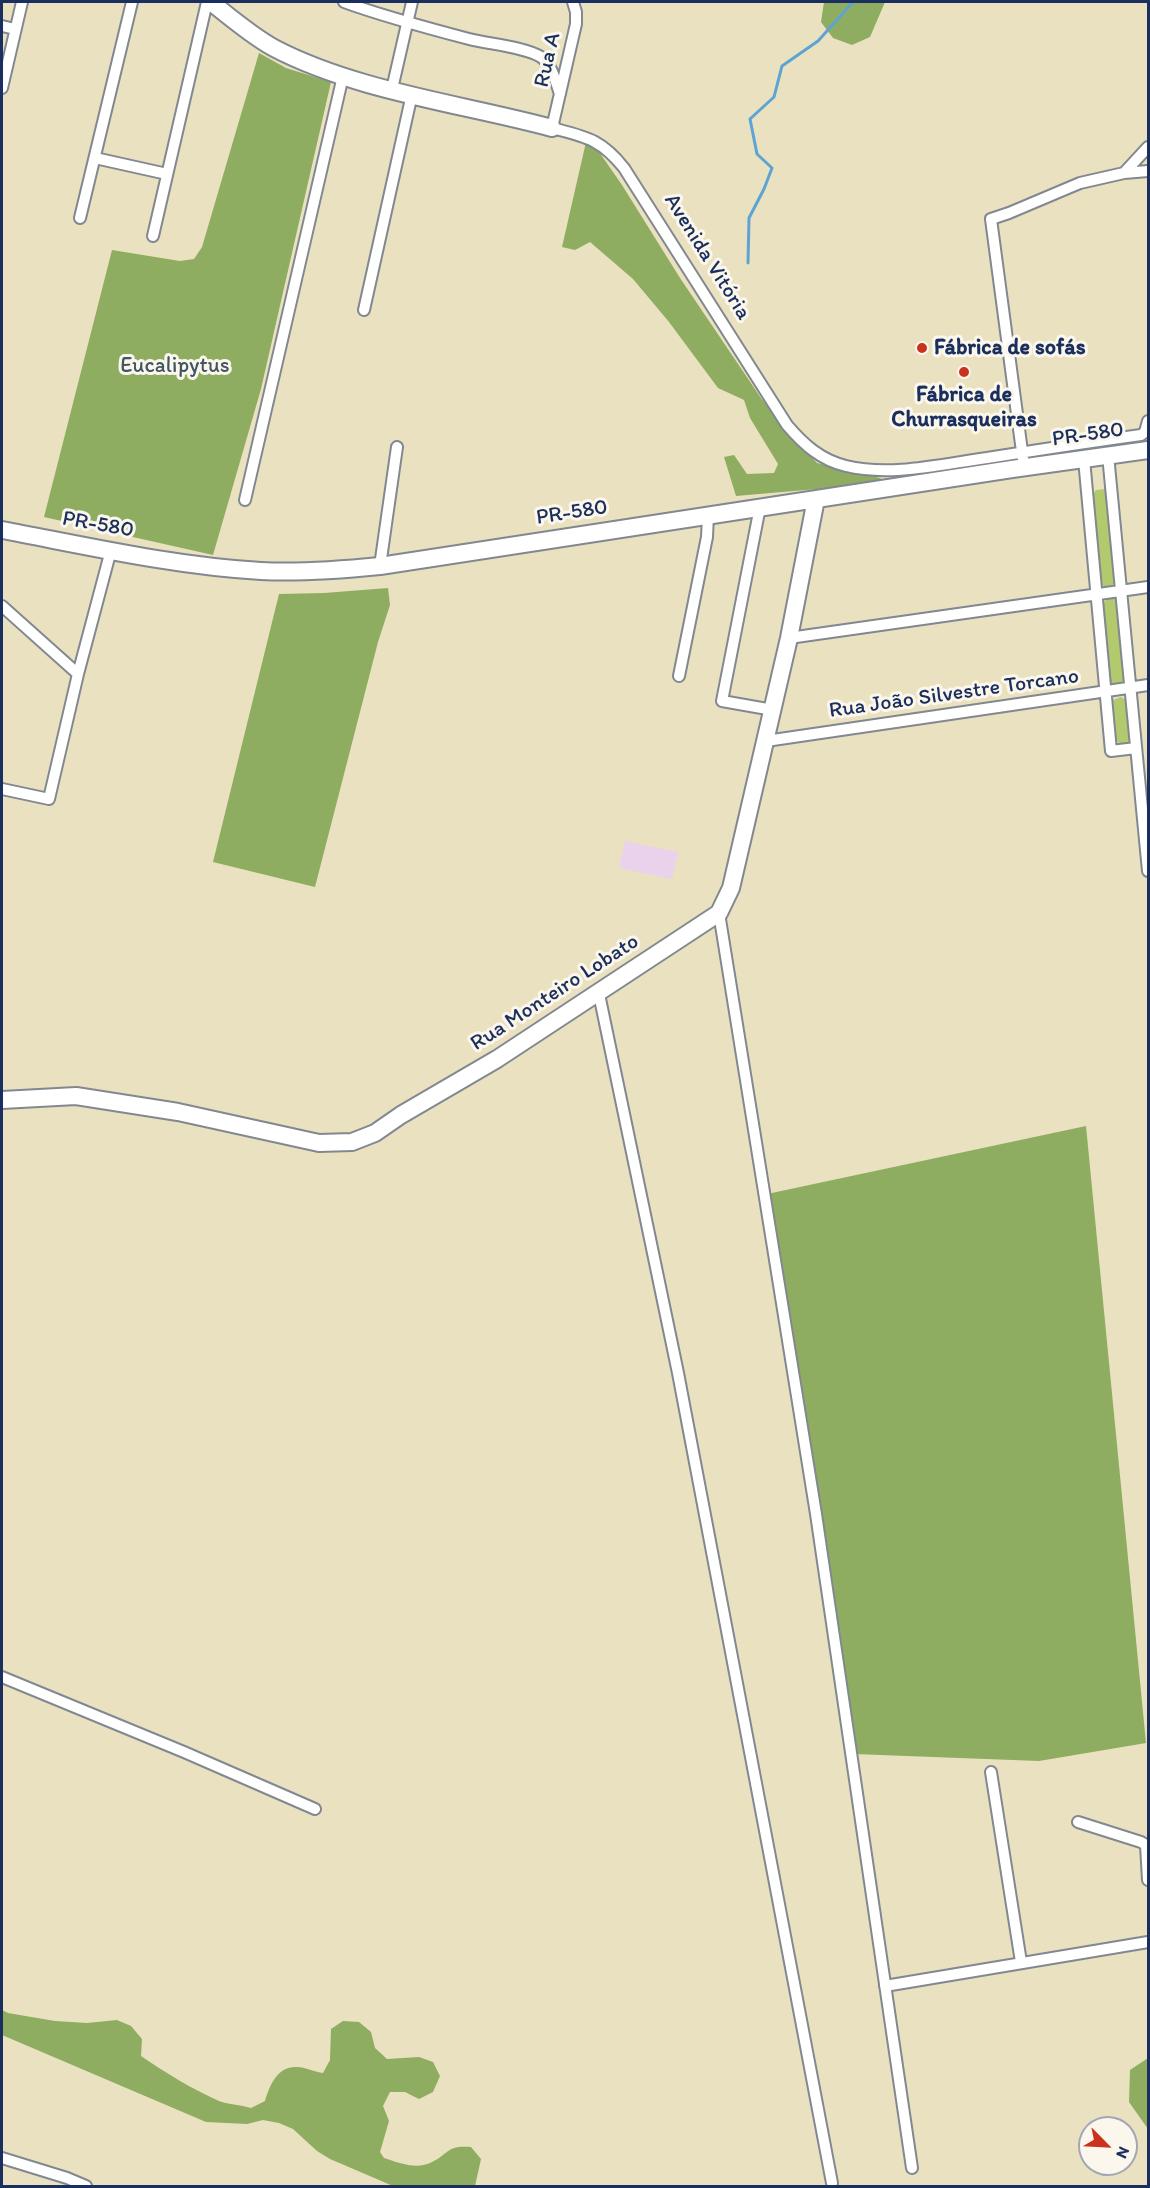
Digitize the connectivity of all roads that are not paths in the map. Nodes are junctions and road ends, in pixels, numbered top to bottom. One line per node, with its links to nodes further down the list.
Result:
1 (22, 2): 10 (street)
2 (132, 2): 18 (street)
3 (207, 2): 21 (street)
4 (212, 2): 11 (street, Avenida Vitória)
5 (344, 2): 8 (street)
6 (412, 2): 8 (street)
7 (573, 2): 15 (street, Rua A)
8 (406, 22): 13 (street); 15 (street)
9 (2, 26): 10 (street)
10 (15, 29): 12 (street)
11 (343, 76): 13 (street, Avenida Vitória); 32 (street)
12 (2, 88)
13 (392, 89): 14 (street, Avenida Vitória)
14 (412, 94): 16 (street, Avenida Vitória); 24 (street)
15 (560, 94): 16 (street, Rua A)
16 (552, 128): 30 (street, Avenida Vitória)
17 (1149, 147): 20 (street)
18 (94, 158): 21 (street); 22 (street)
19 (1149, 171): 20 (street)
20 (1124, 173): 30 (street)
21 (167, 174): 23 (street)
22 (80, 218)
23 (153, 236)
24 (364, 310)
25 (1149, 421): 30 (street, Avenida Vitória)
26 (397, 447): 37 (street)
27 (1149, 450): 28 (street, PR-580 / PR-580)
28 (1108, 455): 29 (street, PR-580 / PR-580); 39 (street)
29 (1084, 459): 30 (street, PR-580 / PR-580); 40 (street)
30 (1023, 460): 31 (street, PR-580 / PR-580)
31 (816, 499): 33 (street, PR-580 / PR-580); 42 (street)
32 (245, 500)
33 (760, 507): 34 (street, PR-580 / PR-580); 48 (street)
34 (708, 515): 37 (street, PR-580 / PR-580); 44 (street)
35 (2, 530): 36 (street, PR-580 / PR-580)
36 (111, 550): 37 (street, PR-580 / PR-580); 43 (street)
37 (380, 566)
38 (1149, 587): 39 (street)
39 (1122, 591): 40 (street); 46 (street)
40 (1097, 593): 42 (street); 47 (street)
41 (2, 610): 43 (street)
42 (789, 638): 48 (street)
43 (78, 674): 51 (street)
44 (679, 676)
45 (1149, 685): 46 (street, Rua João Silvestre Torcano)
46 (1130, 688): 47 (street, Rua João Silvestre Torcano); 50 (street)
47 (1106, 691): 49 (street, Rua João Silvestre Torcano); 50 (street)
48 (773, 710): 49 (street)
49 (766, 741): 53 (street)
50 (1136, 748): 52 (street)
51 (2, 789)
52 (1149, 871)
53 (719, 913): 54 (street, Rua Monteiro Lobato); 63 (street)
54 (599, 994): 55 (street, Rua Monteiro Lobato); 66 (street)
55 (2, 1100)
56 (2, 1677): 58 (street)
57 (991, 1772): 62 (street)
58 (315, 1809)
59 (1078, 1821): 60 (street)
60 (1149, 1880)
61 (1149, 1942): 62 (street)
62 (1021, 1962): 63 (street)
63 (885, 1986): 65 (street)
64 (2, 2158): 67 (street)
65 (912, 2168)
66 (832, 2183)
67 (86, 2187)

